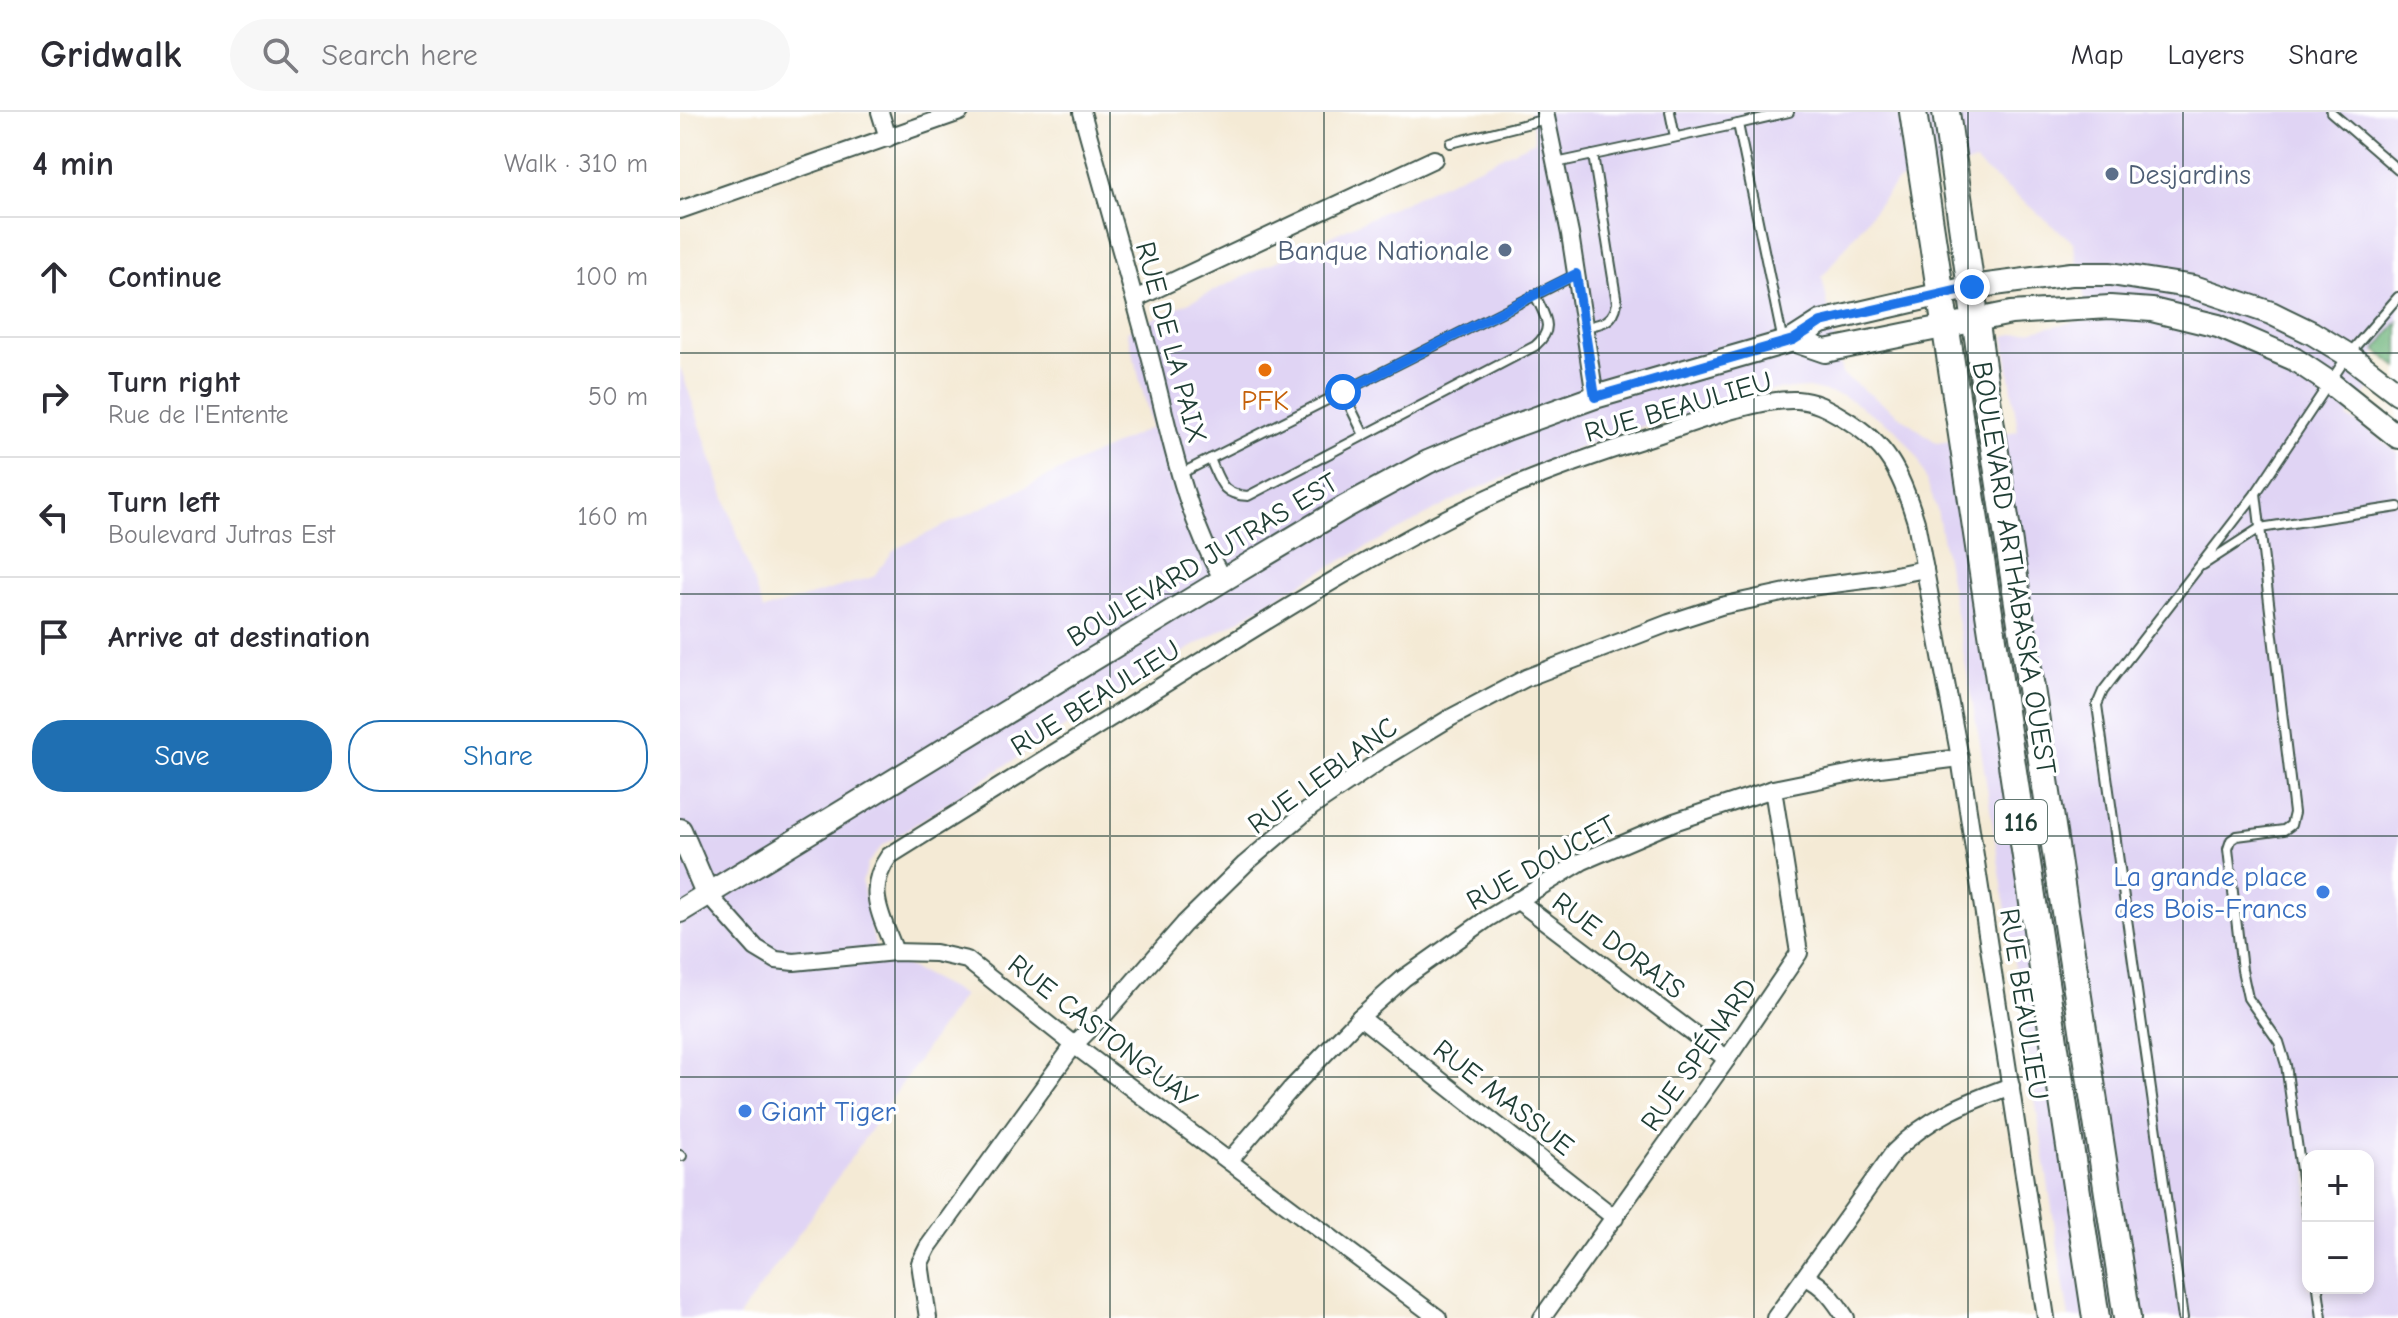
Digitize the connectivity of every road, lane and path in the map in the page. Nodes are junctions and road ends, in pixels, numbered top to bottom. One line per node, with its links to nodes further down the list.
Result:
1 (880, 112): 12 (street)
2 (960, 112): 12 (street)
3 (1082, 112): 24 (street, RUE DE LA PAIX)
4 (1670, 112): 11 (lane)
5 (1789, 112): 10 (lane)
6 (1913, 112): 22 (main road, BOULEVARD ARTHABASKA OUEST / 116)
7 (1946, 112): 20 (main road, BOULEVARD ARTHABASKA OUEST / 116)
8 (2331, 112): 17 (lane)
9 (1546, 116): 13 (lane); 16 (street)
10 (1738, 124): 11 (lane); 28 (lane)
11 (1675, 137): 14 (lane)
12 (888, 138): 18 (street)
13 (1451, 143)
14 (1593, 155): 16 (lane); 27 (lane)
15 (1434, 159): 24 (street)
16 (1556, 163): 19 (street)
17 (2398, 170)
18 (680, 210)
19 (1576, 274): 21 (lane); 27 (street)
20 (1972, 287): 22 (main road, BOULEVARD JUTRAS EST); 25 (main road, BOULEVARD ARTHABASKA OUEST / 116); 29 (main road, BOULEVARD JUTRAS EST)
21 (1535, 295): 31 (lane); 34 (lane)
22 (1940, 295): 26 (main road, BOULEVARD ARTHABASKA OUEST / 116); 28 (main road, BOULEVARD JUTRAS EST)
23 (2398, 297): 29 (lane)
24 (1135, 299): 37 (street, RUE DE LA PAIX)
25 (1977, 320): 26 (main road); 30 (main road); 67 (main road, BOULEVARD ARTHABASKA OUEST / 116)
26 (1946, 326): 28 (main road); 66 (main road, BOULEVARD ARTHABASKA OUEST / 116)
27 (1584, 328): 33 (street)
28 (1788, 342): 33 (main road, BOULEVARD JUTRAS EST)
29 (2348, 355): 30 (lane); 32 (main road, BOULEVARD JUTRAS EST)
30 (2330, 383): 35 (main road); 38 (lane)
31 (1343, 392): 34 (lane); 36 (lane)
32 (2398, 393)
33 (1595, 397): 43 (main road, BOULEVARD JUTRAS EST)
34 (1364, 435): 36 (lane)
35 (2398, 437)
36 (1210, 459): 37 (lane)
37 (1180, 474): 43 (street, RUE DE LA PAIX)
38 (2256, 493): 40 (lane); 41 (lane)
39 (2398, 507): 40 (lane)
40 (2260, 528): 41 (lane); 56 (lane)
41 (2198, 567): 68 (lane)
42 (1925, 569): 44 (street, RUE BEAULIEU); 50 (street, RUE BEAULIEU); 52 (street, RUE LEBLANC)
43 (1223, 580): 47 (main road, BOULEVARD JUTRAS EST)
44 (1960, 758): 45 (street, RUE DOUCET); 54 (street, RUE BEAULIEU)
45 (1773, 789): 48 (street, RUE DOUCET); 53 (street, RUE SPÉNARD)
46 (680, 830): 47 (main road)
47 (707, 893): 49 (main road, BOULEVARD JUTRAS EST); 50 (street, RUE CASTONGUAY)
48 (1517, 900): 51 (street, RUE DOUCET); 53 (street, RUE DORAIS)
49 (680, 911)
50 (895, 952): 52 (street, RUE CASTONGUAY)
51 (1360, 1017): 55 (street, RUE DOUCET); 57 (street, RUE MASSUE)
52 (1074, 1045): 55 (street, RUE CASTONGUAY); 60 (street, RUE LEBLANC)
53 (1727, 1059): 57 (street, RUE SPÉNARD)
54 (2011, 1086): 58 (street); 65 (street, RUE BEAULIEU)
55 (1229, 1161): 61 (street, RUE CASTONGUAY)
56 (2302, 1178)
57 (1615, 1218): 62 (street, RUE SPÉNARD)
58 (1805, 1277): 63 (street); 64 (street)
59 (2319, 1294): 69 (lane)
60 (928, 1318)
61 (1438, 1318)
62 (1542, 1318)
63 (1775, 1318)
64 (1846, 1318)
65 (2046, 1318)
66 (2096, 1318)
67 (2127, 1318)
68 (2183, 1318)
69 (2322, 1318)

